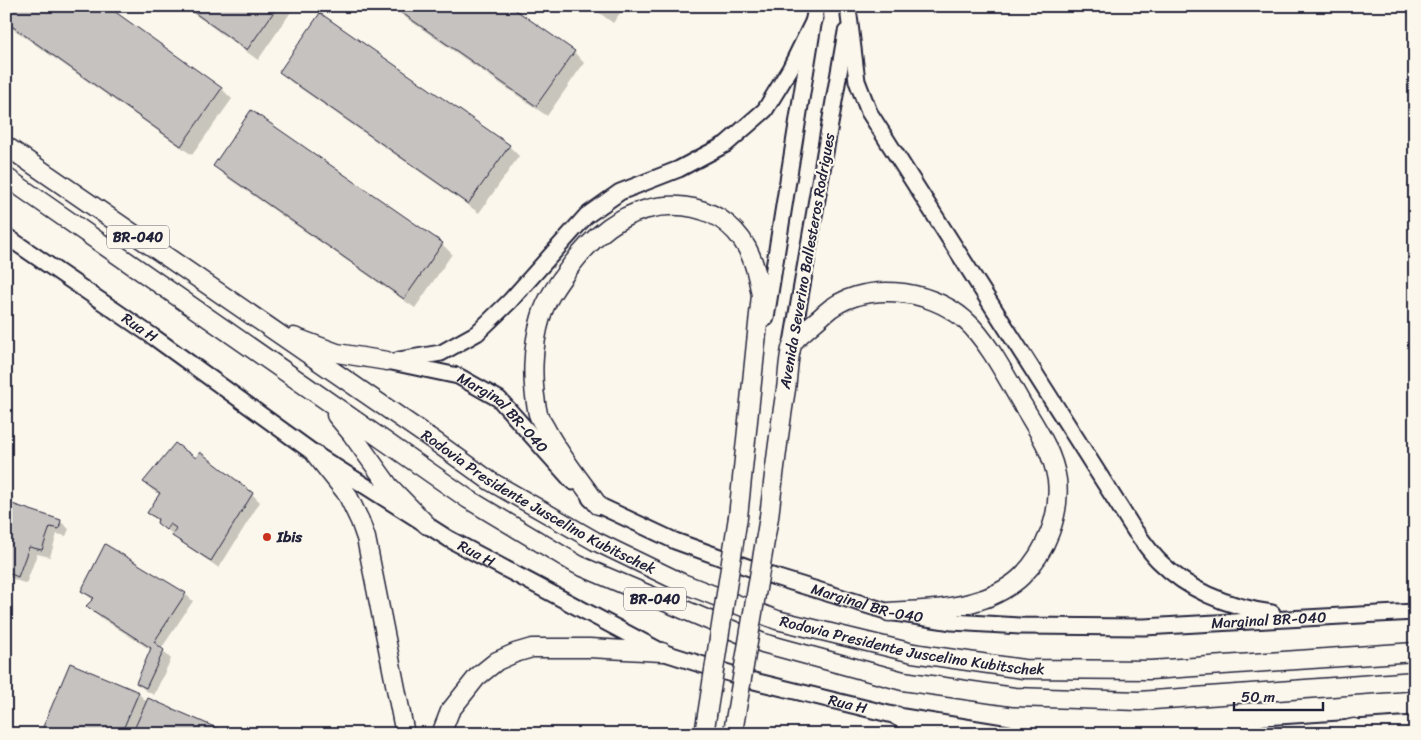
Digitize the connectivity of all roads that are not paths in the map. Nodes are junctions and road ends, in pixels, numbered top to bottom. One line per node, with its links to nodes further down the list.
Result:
1 (849, 11): 7 (main road, Avenida Severino Ballesteros Rodrigues); 16 (main road)
2 (815, 12): 8 (main road); 10 (main road, Avenida Severino Ballesteros Rodrigues)
3 (6, 146): 6 (highway, Rodovia Presidente Juscelino Kubitschek / BR-040)
4 (6, 177): 9 (highway, Rodovia Presidente Juscelino Kubitschek / BR-040)
5 (6, 236): 11 (main road, Rua H)
6 (270, 328): 8 (highway); 18 (highway, Rodovia Presidente Juscelino Kubitschek / BR-040)
7 (792, 343): 14 (highway); 23 (highway, Avenida Severino Ballesteros Rodrigues, bridge)
8 (387, 361): 12 (main road, Marginal BR-040)
9 (314, 391): 13 (highway); 19 (highway, Rodovia Presidente Juscelino Kubitschek / BR-040)
10 (746, 445): 12 (highway); 26 (highway, Avenida Severino Ballesteros Rodrigues, bridge)
11 (315, 454): 13 (main road, Rua H); 24 (highway)
12 (598, 505): 14 (main road, Marginal BR-040)
13 (427, 525): 17 (main road, Rua H)
14 (889, 612): 16 (main road, Marginal BR-040)
15 (1415, 612): 16 (main road, Marginal BR-040)
16 (1302, 618)
17 (662, 652): 20 (main road, Rua H); 25 (highway)
18 (1415, 652)
19 (1415, 681)
20 (897, 716): 27 (highway); 28 (main road, Rua H)
21 (1415, 724): 22 (main road)
22 (1354, 728): 29 (main road); 30 (highway)
23 (733, 733)
24 (405, 734)
25 (441, 734)
26 (704, 734)
27 (928, 734)
28 (1008, 734)
29 (1265, 734)
30 (1329, 734)

